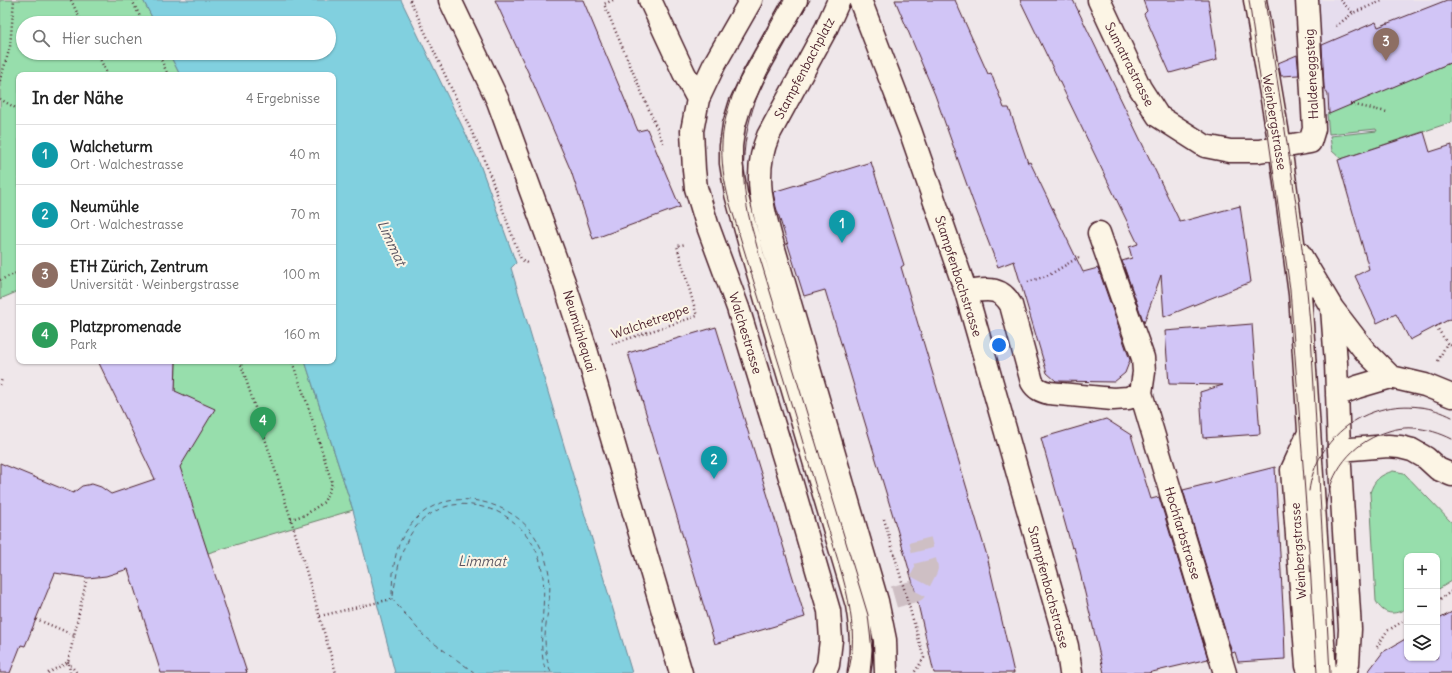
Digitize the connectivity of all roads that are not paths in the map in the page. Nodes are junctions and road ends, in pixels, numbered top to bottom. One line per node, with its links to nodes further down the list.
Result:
1 (450, 0): 28 (street, Neumühlequai)
2 (650, 0): 10 (street)
3 (751, 0): 10 (street)
4 (796, 0): 15 (street)
5 (839, 0): 14 (street, Stampfenbachplatz)
6 (860, 0): 17 (street, Stampfenbachstrasse)
7 (1099, 0): 11 (street, Sumatrastrasse)
8 (1255, 0): 11 (street, Weinbergstrasse)
9 (1307, 0): 11 (street, Haldeneggsteig)
10 (698, 99): 16 (street, Walchestrasse)
11 (1280, 146): 13 (street, Weinbergstrasse)
12 (1099, 233): 20 (street, Hochfarbstrasse)
13 (1294, 245): 18 (street, Weinbergstrasse); 23 (street, Weinbergstrasse)
14 (774, 249): 15 (street); 26 (street)
15 (753, 256): 16 (street); 26 (street)
16 (723, 265): 27 (street, Walchestrasse)
17 (966, 292): 20 (street); 32 (street, Stampfenbachstrasse)
18 (1332, 308): 19 (street); 21 (street, Weinbergstrasse)
19 (1391, 377): 21 (street); 22 (street)
20 (1142, 393): 33 (street, Hochfarbstrasse)
21 (1337, 395): 23 (street, Weinbergstrasse); 24 (street, Weinbergstrasse)
22 (1452, 396)
23 (1309, 432): 24 (street); 34 (street, Weinbergstrasse); 35 (street, Weinbergstrasse)
24 (1339, 450): 25 (street); 36 (street, Weinbergstrasse)
25 (1452, 476)
26 (881, 602): 27 (street); 30 (street); 31 (street)
27 (829, 611): 29 (street, Walchestrasse)
28 (681, 673)
29 (824, 673)
30 (858, 673)
31 (886, 673)
32 (1071, 673)
33 (1225, 673)
34 (1310, 673)
35 (1325, 673)
36 (1345, 673)

